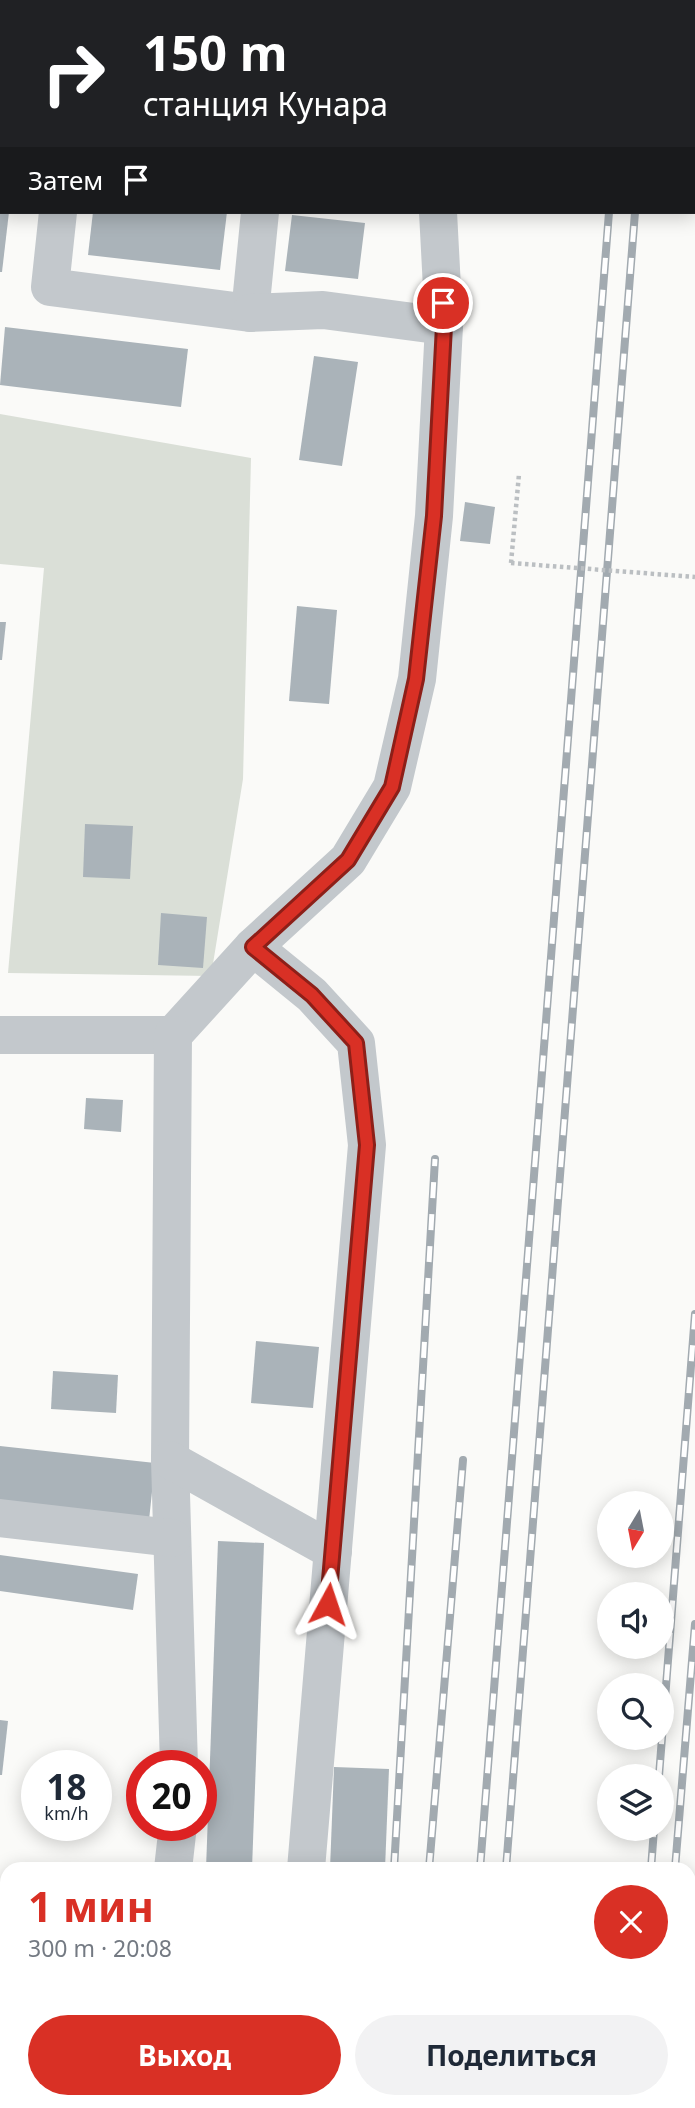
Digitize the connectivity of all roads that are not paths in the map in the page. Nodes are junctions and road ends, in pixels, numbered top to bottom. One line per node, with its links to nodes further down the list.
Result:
1 (58, 214): 4 (street)
2 (260, 214): 4 (street)
3 (438, 214): 5 (street)
4 (250, 313): 5 (street)
5 (444, 326): 6 (street)
6 (253, 947): 8 (street); 12 (street)
7 (0, 1035): 8 (street)
8 (173, 1035): 9 (street)
9 (170, 1460): 11 (street); 12 (street)
10 (0, 1518): 11 (street)
11 (172, 1538): 13 (street)
12 (333, 1551): 16 (street)
13 (179, 1750)
14 (176, 1841): 15 (street)
15 (174, 1862)
16 (307, 1862)

